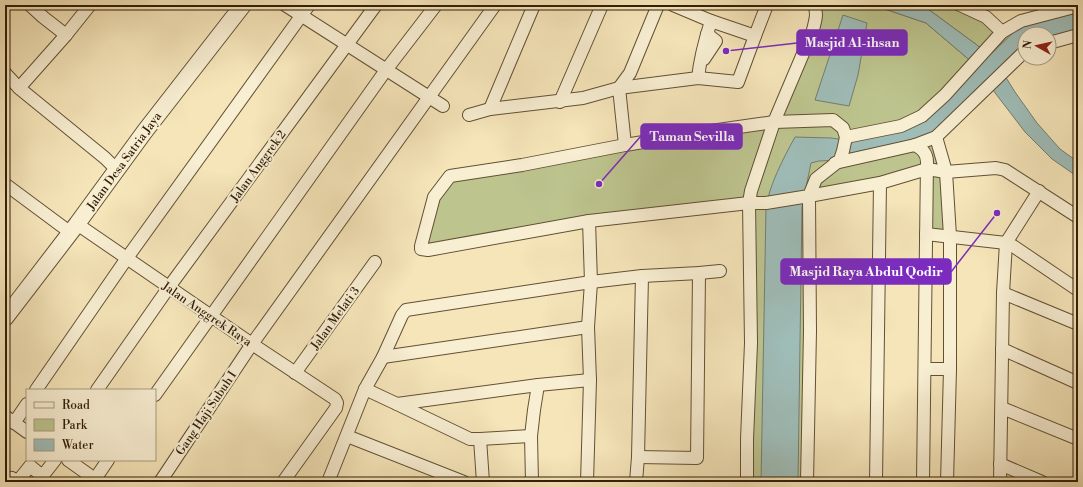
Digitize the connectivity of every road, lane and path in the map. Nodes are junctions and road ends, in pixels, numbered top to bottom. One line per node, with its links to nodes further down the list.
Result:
1 (30, 5): 20 (street)
2 (90, 5): 20 (street)
3 (285, 5): 17 (street)
4 (309, 5): 17 (street)
5 (376, 5): 24 (street, Jalan Anggrek 2)
6 (436, 5): 26 (street)
7 (495, 5): 31 (street, Gang Haji Subuh I)
8 (534, 5): 34 (street)
9 (602, 5): 32 (street)
10 (658, 5): 30 (street)
11 (673, 5): 18 (street)
12 (767, 5): 22 (street)
13 (814, 5): 36 (street)
14 (960, 5): 19 (street)
15 (1078, 6): 19 (street)
16 (237, 8): 42 (street, Jalan Desa Satria Jaya)
17 (301, 15): 24 (street); 56 (street)
18 (711, 21): 22 (street); 28 (street)
19 (1002, 32): 37 (street)
20 (66, 35): 29 (street)
21 (1078, 35): 23 (street)
22 (756, 36): 28 (street)
23 (1057, 41)
24 (347, 45): 26 (street); 62 (street, Jalan Anggrek 2)
25 (1017, 59): 38 (street)
26 (386, 70): 31 (street); 65 (street)
27 (5, 73): 29 (street)
28 (698, 78): 30 (street)
29 (19, 88): 42 (street)
30 (619, 88): 32 (street); 39 (street)
31 (429, 97): 33 (street); 69 (street, Gang Haji Subuh I)
32 (560, 102): 34 (street)
33 (443, 106)
34 (490, 109): 35 (street)
35 (469, 115)
36 (774, 122): 37 (street); 39 (street); 49 (street)
37 (846, 137): 41 (street)
38 (936, 137): 40 (street); 44 (street)
39 (625, 144): 51 (street)
40 (915, 145): 41 (street); 43 (street)
41 (835, 163): 48 (street)
42 (118, 170): 52 (street, Jalan Desa Satria Jaya)
43 (927, 170): 44 (street); 45 (street); 53 (street)
44 (946, 172): 47 (street); 54 (street)
45 (880, 183): 48 (street); 108 (street)
46 (5, 184): 52 (street, Jalan Anggrek Raya)
47 (1039, 191): 50 (street); 55 (street)
48 (809, 196): 49 (street); 107 (street)
49 (749, 203): 51 (street); 106 (street)
50 (1078, 217)
51 (589, 222): 61 (street)
52 (74, 228): 56 (street, Jalan Anggrek Raya); 66 (street, Jalan Desa Satria Jaya)
53 (926, 234): 54 (street); 72 (street)
54 (950, 236): 55 (street); 73 (street)
55 (1006, 243): 63 (street); 64 (street)
56 (127, 258): 62 (street, Jalan Anggrek Raya); 78 (street)
57 (375, 262): 74 (street, Jalan Melati 3)
58 (720, 271): 59 (street)
59 (699, 274): 60 (street); 91 (street)
60 (642, 276): 61 (street); 91 (street)
61 (591, 282): 68 (street); 71 (street)
62 (169, 287): 65 (street, Jalan Anggrek Raya); 79 (street, Jalan Anggrek 2)
63 (1078, 290)
64 (1003, 293): 67 (street); 70 (street)
65 (211, 316): 69 (street, Jalan Anggrek Raya); 81 (street)
66 (5, 318)
67 (1078, 324)
68 (588, 327): 71 (street); 75 (street)
69 (252, 344): 74 (street, Jalan Anggrek Raya); 98 (street, Gang Haji Subuh I)
70 (1002, 349): 76 (street); 84 (street)
71 (383, 357): 80 (street)
72 (925, 369): 73 (street); 109 (street)
73 (950, 369): 110 (street)
74 (295, 373): 99 (street, Jalan Anggrek Raya)
75 (590, 380): 77 (street); 104 (street)
76 (1078, 383)
77 (538, 385): 82 (street); 88 (street)
78 (37, 389)
79 (98, 389)
80 (365, 390): 82 (street); 87 (street)
81 (156, 394)
82 (397, 404): 89 (street)
83 (26, 405): 85 (street)
84 (1002, 408): 90 (street); 95 (street)
85 (9, 420): 86 (street)
86 (26, 431)
87 (347, 436): 100 (street); 101 (street)
88 (531, 436): 89 (street); 103 (street)
89 (480, 439): 102 (street)
90 (1078, 439)
91 (638, 457): 105 (street)
92 (53, 461): 97 (street)
93 (69, 461): 96 (street)
94 (107, 461): 96 (street)
95 (1000, 464): 111 (street); 112 (street)
96 (97, 480)
97 (9, 482)
98 (160, 482)
99 (283, 482)
100 (329, 482)
101 (464, 482)
102 (483, 482)
103 (532, 482)
104 (587, 482)
105 (636, 482)
106 (747, 482)
107 (807, 482)
108 (876, 482)
109 (923, 482)
110 (947, 482)
111 (1000, 482)
112 (1042, 482)

